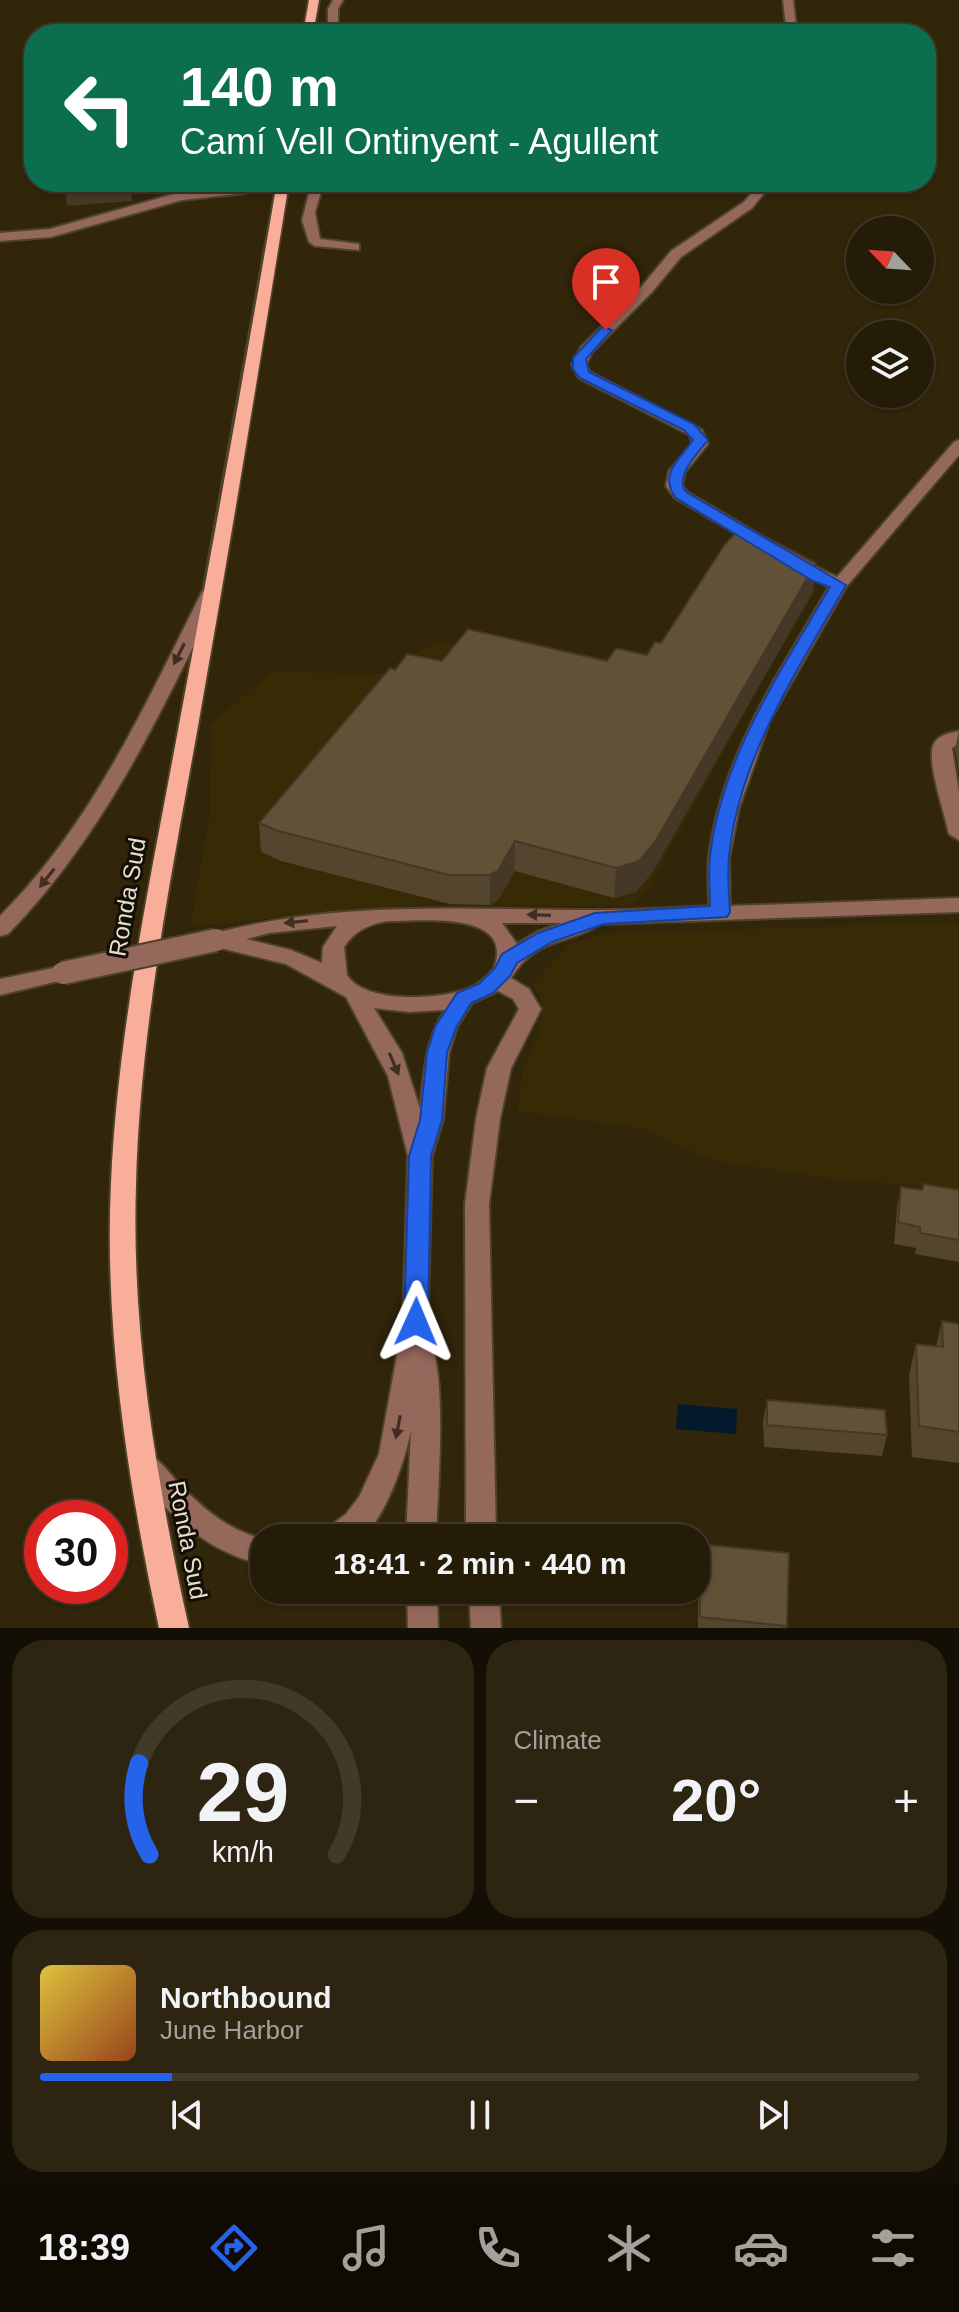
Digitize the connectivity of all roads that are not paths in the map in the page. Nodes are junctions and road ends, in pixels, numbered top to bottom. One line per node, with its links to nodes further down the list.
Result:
1 (314, 0): 4 (main road)
2 (338, 0): 5 (street)
3 (788, 0): 6 (street)
4 (310, 24)
5 (333, 24)
6 (791, 24)
7 (218, 192): 11 (street)
8 (281, 192): 14 (main road, Ronda Sud)
9 (313, 192): 12 (street)
10 (759, 192): 15 (street)
11 (0, 237)
12 (354, 247)
13 (959, 445): 15 (street)
14 (215, 585): 23 (street, one-way to 23); 31 (main road, Ronda Sud)
15 (839, 585): 19 (street)
16 (959, 737): 17 (street)
17 (959, 834)
18 (959, 905): 19 (street)
19 (720, 912): 22 (street)
20 (476, 915): 21 (street); 22 (street, one-way to 20); 25 (street)
21 (373, 916): 24 (street, one-way to 24); 27 (street)
22 (602, 917): 25 (street)
23 (0, 929)
24 (216, 940): 26 (street, bridge); 27 (street)
25 (502, 970): 28 (street); 34 (street)
26 (0, 987)
27 (349, 991): 28 (street); 29 (street, one-way to 29)
28 (464, 998): 29 (street)
29 (420, 1156): 30 (street)
30 (416, 1322): 32 (street, one-way to 32); 33 (street)
31 (143, 1464): 35 (street); 38 (main road, Ronda Sud)
32 (355, 1524)
33 (422, 1524)
34 (481, 1524)
35 (250, 1550)
36 (422, 1604): 39 (street)
37 (485, 1604): 40 (street)
38 (174, 1628)
39 (423, 1628)
40 (486, 1628)

